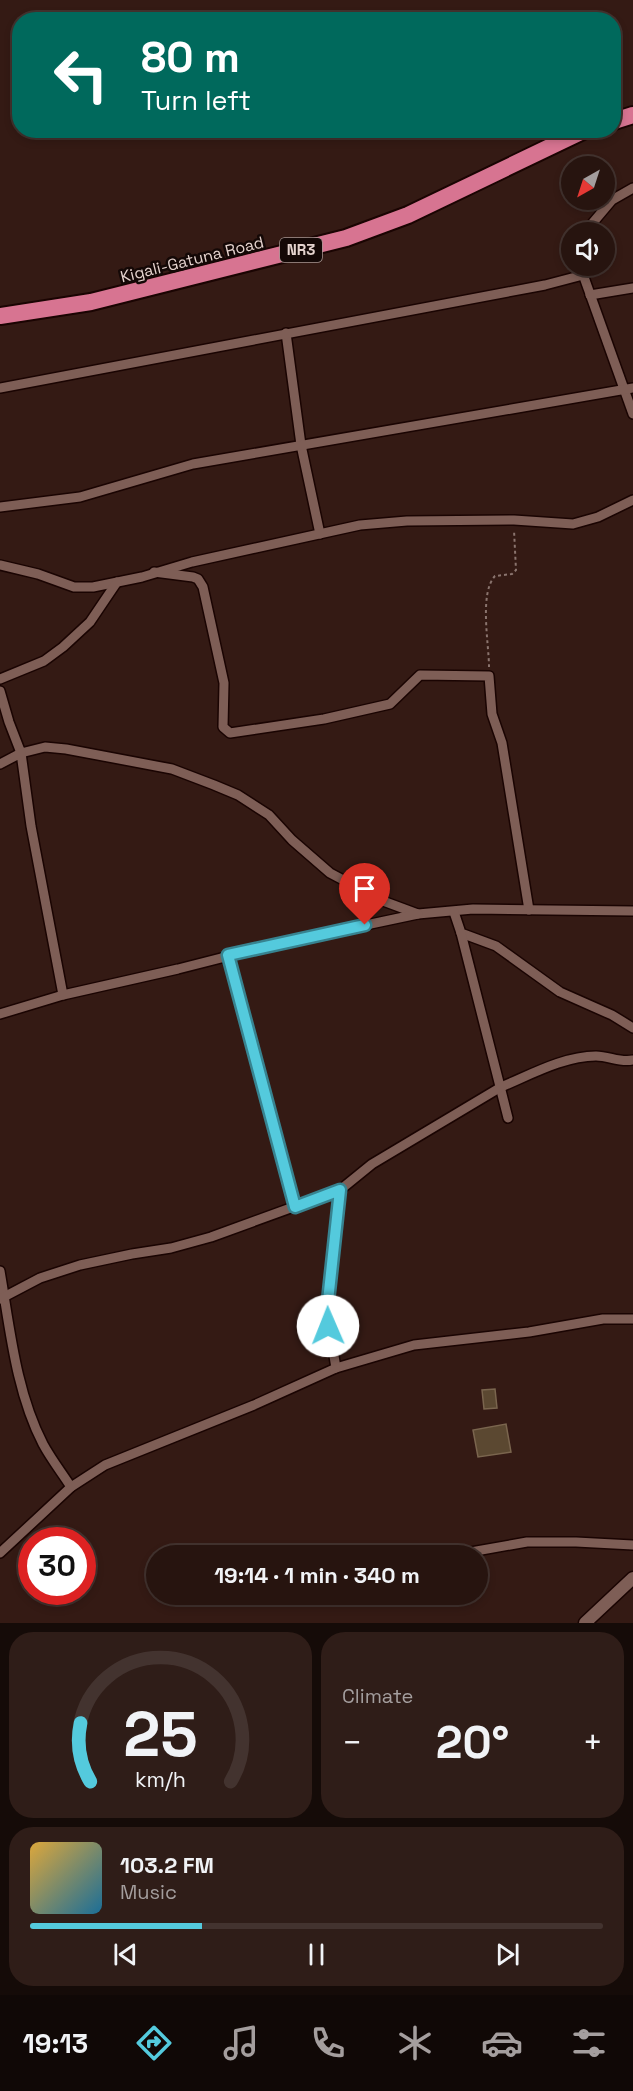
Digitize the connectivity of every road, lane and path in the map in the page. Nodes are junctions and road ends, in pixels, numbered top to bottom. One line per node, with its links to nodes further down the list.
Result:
1 (568, 138): 8 (highway, Kigali-Gatuna Road / NR3)
2 (633, 188): 3 (street)
3 (593, 222)
4 (567, 276): 9 (street)
5 (584, 276): 7 (street)
6 (633, 288): 7 (street)
7 (590, 295): 11 (street)
8 (0, 316)
9 (286, 333): 10 (street); 13 (street)
10 (0, 388)
11 (628, 389): 12 (street); 13 (street)
12 (633, 414)
13 (301, 445): 15 (street); 17 (street)
14 (633, 500): 16 (street)
15 (0, 507)
16 (514, 520): 17 (street); 21 (path)
17 (320, 534): 19 (street)
18 (0, 565): 20 (street)
19 (154, 572): 20 (street); 21 (street)
20 (117, 582): 22 (street)
21 (489, 676): 26 (street)
22 (0, 678)
23 (0, 691): 24 (street)
24 (21, 753): 25 (street); 29 (street); 32 (street)
25 (0, 764)
26 (529, 910): 27 (street); 28 (street)
27 (633, 911)
28 (454, 912): 29 (street); 30 (street)
29 (418, 914): 31 (street)
30 (461, 933): 34 (street); 36 (street)
31 (228, 955): 32 (street); 39 (street)
32 (63, 995): 33 (street)
33 (0, 1014)
34 (633, 1028)
35 (633, 1060): 36 (street)
36 (501, 1087): 37 (street); 38 (street)
37 (508, 1118)
38 (340, 1190): 39 (street); 43 (street)
39 (295, 1207): 41 (street)
40 (0, 1271): 41 (street)
41 (2, 1297): 44 (street)
42 (633, 1319): 43 (street)
43 (336, 1368): 44 (street)
44 (71, 1486): 47 (street)
45 (633, 1545): 46 (street)
46 (488, 1549)
47 (0, 1553)
48 (633, 1578): 49 (street)
49 (585, 1623)

